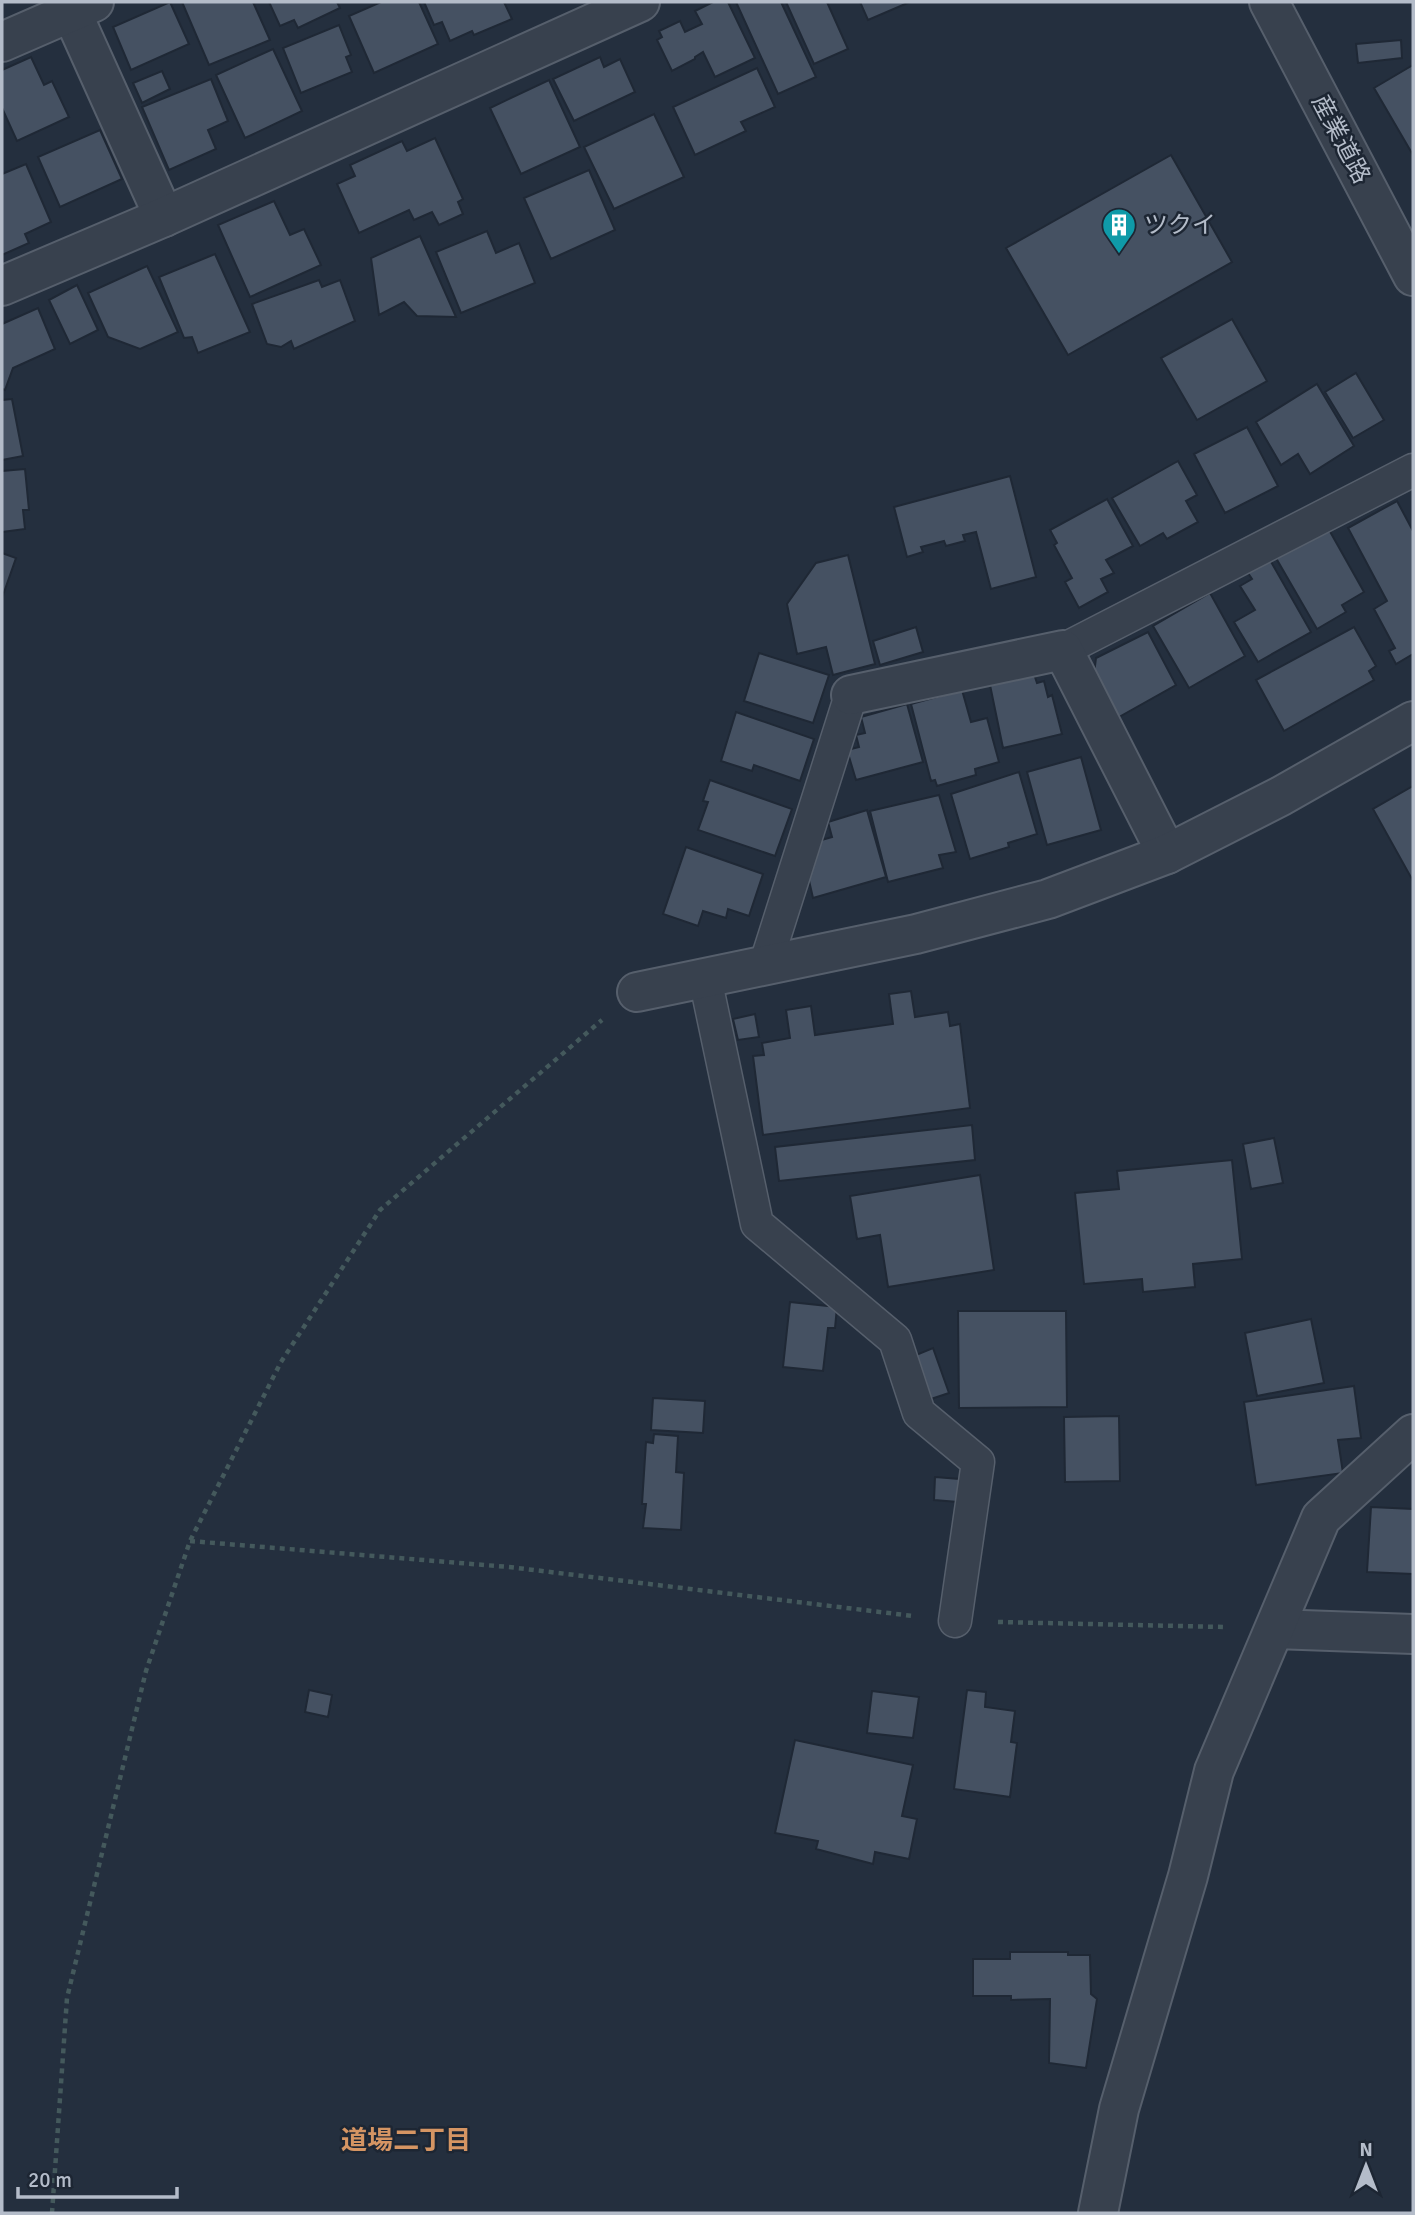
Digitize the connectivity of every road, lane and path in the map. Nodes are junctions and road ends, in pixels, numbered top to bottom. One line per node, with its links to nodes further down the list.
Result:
1 (640, 2): 5 (street)
2 (1269, 2): 6 (street, 産業道路)
3 (78, 5): 4 (street); 5 (street)
4 (2, 43)
5 (164, 216): 7 (street)
6 (1413, 276)
7 (2, 286)
8 (1413, 470): 9 (lane)
9 (1063, 649): 10 (street); 12 (street)
10 (851, 695): 13 (lane)
11 (1413, 721): 12 (street)
12 (1167, 855): 13 (street)
13 (765, 966): 14 (street)
14 (705, 978): 15 (street); 18 (lane)
15 (637, 992): 17 (path)
16 (1413, 1434): 19 (street)
17 (190, 1541): 18 (path); 21 (path)
18 (954, 1621): 19 (path)
19 (1275, 1629): 20 (street); 22 (street)
20 (1413, 1634)
21 (52, 2213)
22 (1098, 2213)

